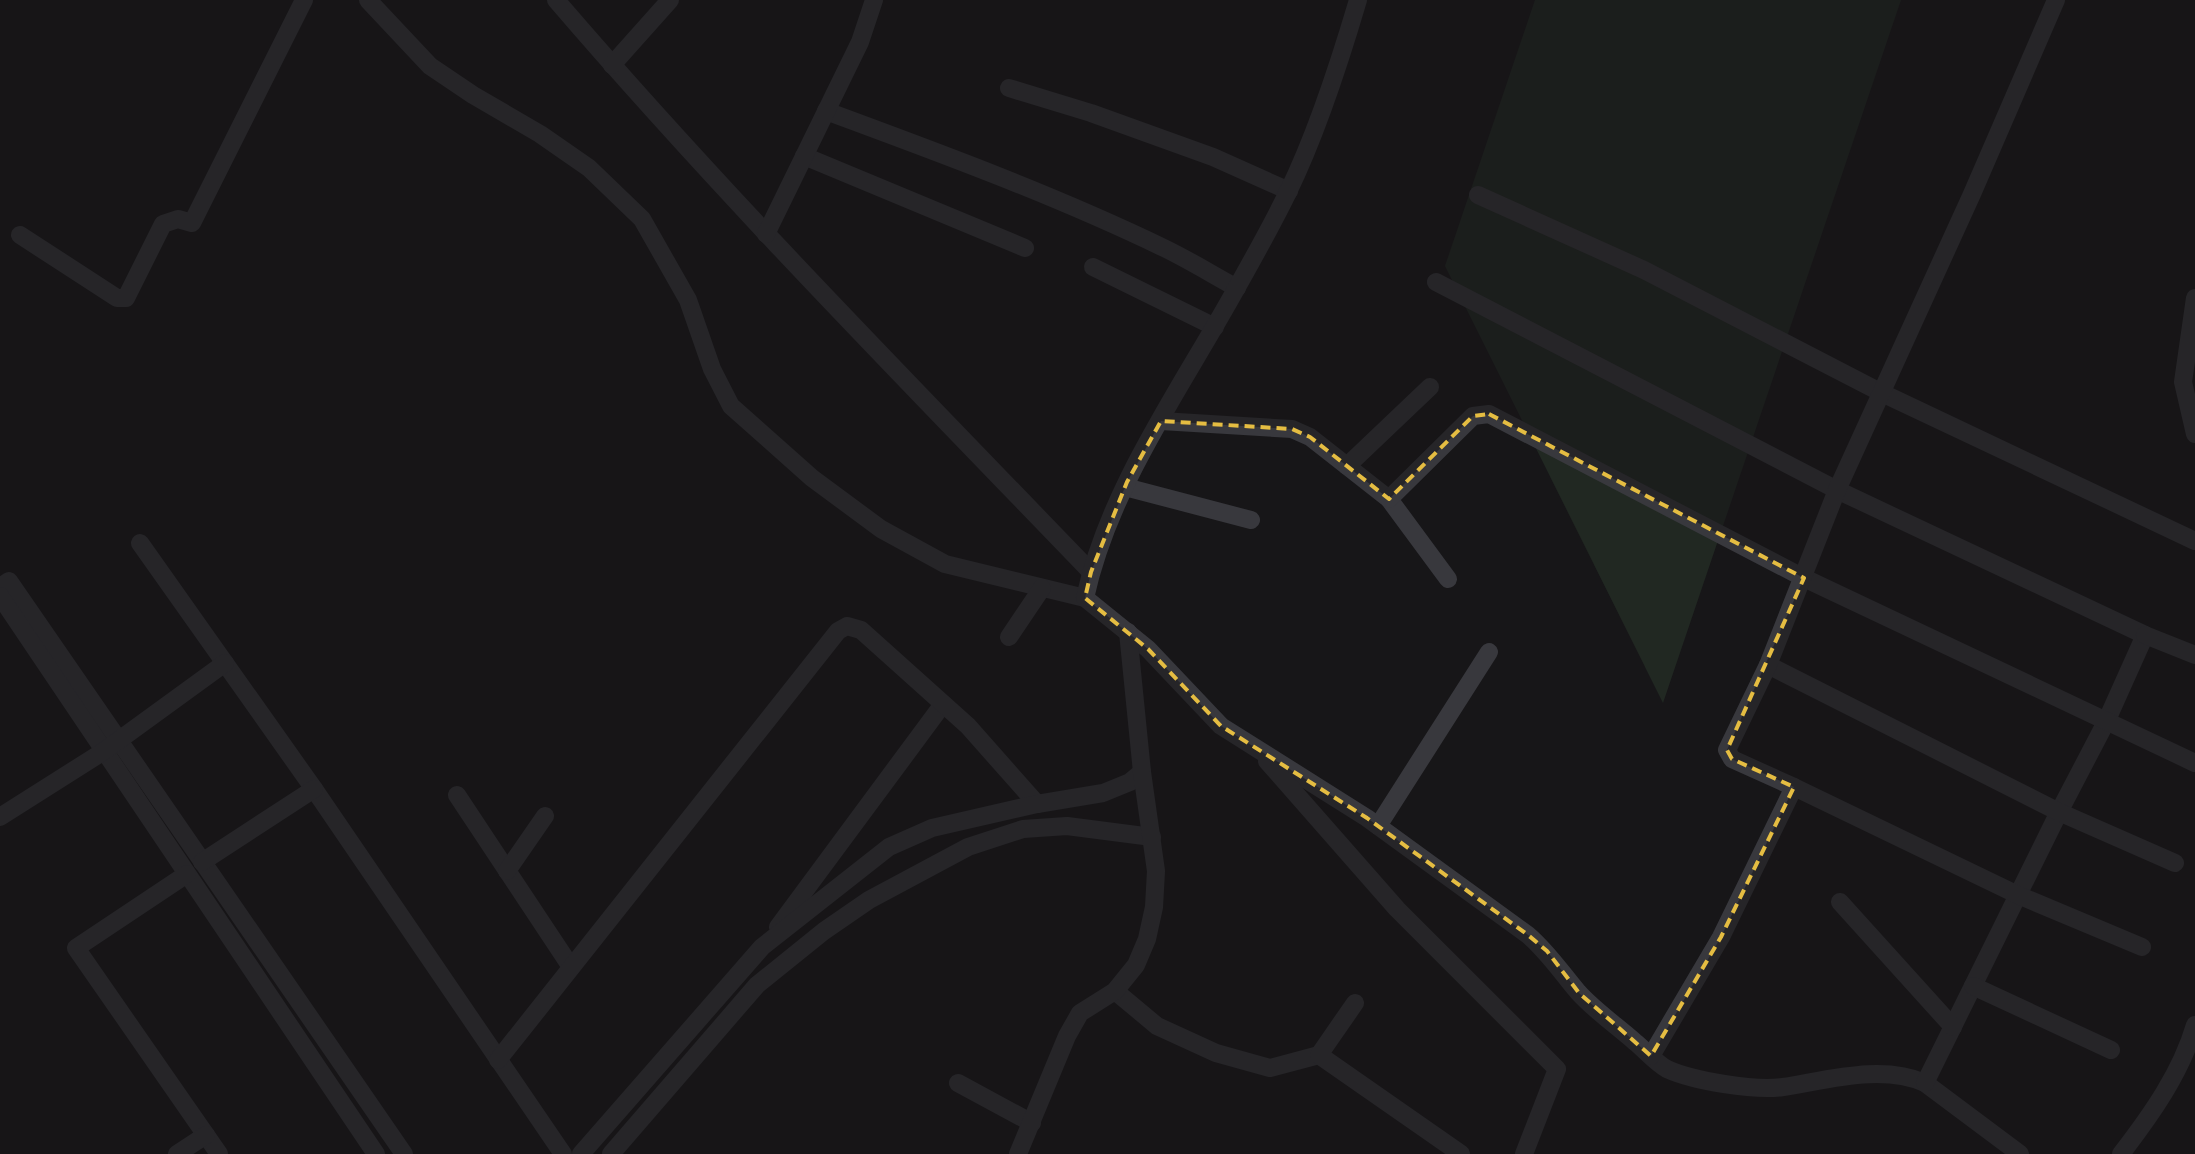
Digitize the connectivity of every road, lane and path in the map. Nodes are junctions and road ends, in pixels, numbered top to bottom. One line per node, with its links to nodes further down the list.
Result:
1 (304, 0): 15 (street)
2 (368, 0): 37 (street)
3 (556, 0): 8 (street)
4 (670, 0): 8 (street)
5 (874, 0): 10 (street)
6 (1358, 0): 12 (street)
7 (2056, 0): 23 (street)
8 (612, 65): 14 (street)
9 (1009, 88): 12 (street)
10 (826, 111): 11 (street); 19 (street)
11 (804, 156): 14 (street); 16 (street)
12 (1289, 191): 19 (street)
13 (1478, 195): 23 (street)
14 (766, 234): 33 (street)
15 (20, 235)
16 (1024, 248)
17 (1093, 267): 21 (street)
18 (1436, 282): 28 (street)
19 (1237, 288): 21 (street)
20 (2195, 298): 25 (street)
21 (1215, 327): 24 (street)
22 (1430, 387): 26 (street)
23 (1882, 393): 28 (street); 31 (street)
24 (1161, 421): 26 (street); 27 (street)
25 (2195, 434)
26 (1347, 466): 29 (street)
27 (1125, 487): 30 (street); 33 (street)
28 (1837, 490): 34 (street); 41 (street)
29 (1389, 499): 34 (street); 35 (street)
30 (1251, 520)
31 (2195, 541)
32 (140, 543): 45 (street)
33 (1091, 572): 39 (street)
34 (1804, 578): 46 (street); 48 (street)
35 (1448, 579)
36 (0, 586): 49 (street)
37 (1042, 588): 39 (street); 42 (street)
38 (0, 596): 51 (street)
39 (1086, 598): 40 (street)
40 (1128, 632): 50 (street); 53 (street)
41 (2145, 635): 44 (street); 48 (street)
42 (1009, 637)
43 (1489, 652): 61 (street)
44 (2195, 655)
45 (225, 663): 49 (street); 55 (street)
46 (1768, 665): 54 (street); 58 (street)
47 (943, 704): 57 (street); 69 (street); 71 (street)
48 (2106, 722): 52 (street); 58 (street)
49 (118, 740): 51 (street); 63 (street)
50 (1254, 747): 61 (street); 94 (street)
51 (104, 751): 60 (street); 66 (street)
52 (2195, 763)
53 (1142, 772): 57 (street); 62 (street)
54 (1794, 787): 67 (street); 79 (street)
55 (314, 789): 63 (street); 80 (street)
56 (457, 795): 65 (street)
57 (1037, 804): 69 (street)
58 (2059, 812): 64 (street); 67 (street)
59 (546, 816): 65 (street)
60 (0, 817)
61 (1378, 826): 79 (street)
62 (1152, 836): 73 (street); 91 (street)
63 (202, 862): 88 (street)
64 (2174, 863)
65 (507, 871): 71 (street)
66 (187, 874): 84 (street); 87 (street)
67 (2018, 895): 70 (street); 72 (street)
68 (1840, 902): 76 (street)
69 (762, 947): 90 (street)
70 (2142, 947)
71 (571, 968): 80 (street)
72 (1973, 986): 76 (street); 77 (street)
73 (1116, 991): 78 (street); 83 (street)
74 (1355, 1003): 78 (street)
75 (2195, 1025): 96 (street)
76 (1953, 1027): 82 (street)
77 (2111, 1050)
78 (1319, 1055): 93 (street)
79 (1651, 1056): 82 (street)
80 (498, 1060): 89 (street)
81 (958, 1083): 83 (street)
82 (1925, 1083): 95 (street)
83 (1032, 1123): 92 (street)
84 (206, 1135): 85 (street); 86 (street)
85 (177, 1154)
86 (219, 1154)
87 (376, 1154)
88 (404, 1154)
89 (563, 1154)
90 (581, 1154)
91 (612, 1154)
92 (1018, 1154)
93 (1461, 1154)
94 (1524, 1154)
95 (2020, 1154)
96 (2121, 1154)

